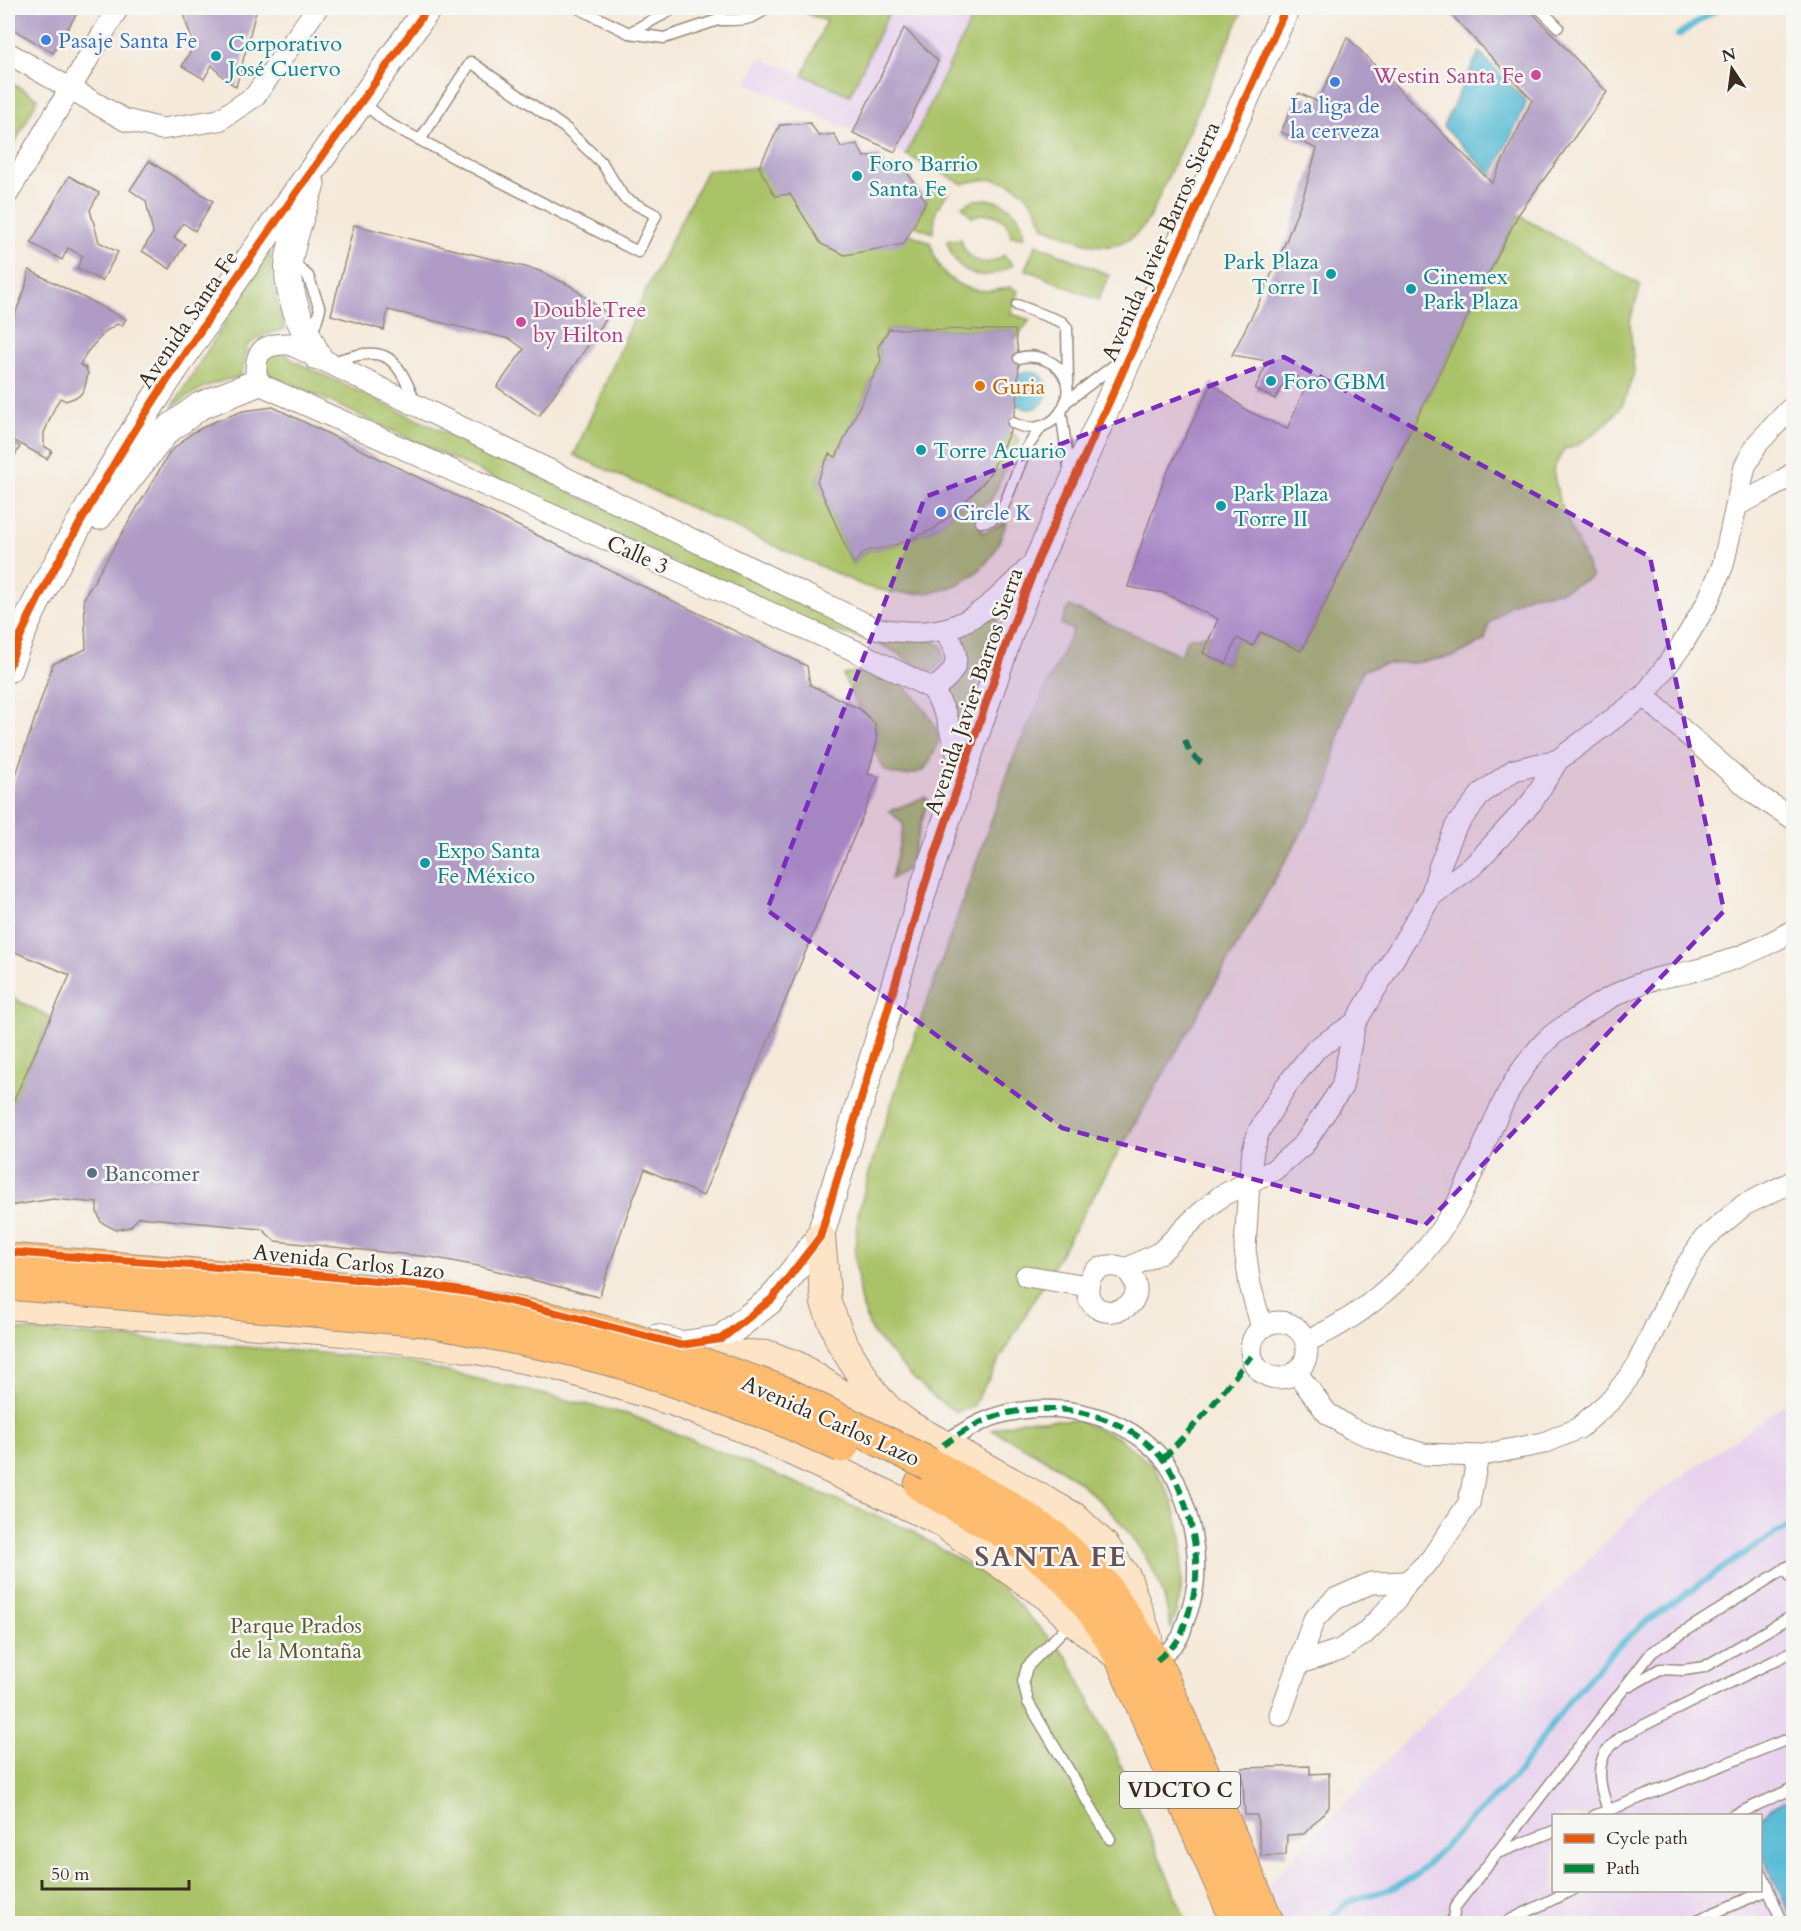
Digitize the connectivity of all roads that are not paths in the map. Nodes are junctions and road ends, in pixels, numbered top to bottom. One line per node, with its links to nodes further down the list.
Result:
1 (118, 8): 14 (street)
2 (317, 8): 14 (street)
3 (428, 8): 15 (street, Avenida Santa Fe)
4 (578, 8): 12 (lane)
5 (675, 8): 12 (lane)
6 (723, 8): 10 (lane)
7 (766, 8): 10 (lane)
8 (1286, 8): 20 (street, Avenida Javier Barros Sierra)
9 (1539, 8): 11 (lane)
10 (718, 20): 12 (lane)
11 (1558, 27)
12 (629, 33)
13 (8, 53): 14 (street)
14 (70, 88): 18 (street)
15 (362, 102): 16 (lane); 17 (street, Avenida Santa Fe)
16 (420, 140): 16 (lane)
17 (316, 165): 21 (street); 35 (street, Avenida Santa Fe)
18 (8, 193)
19 (1017, 305): 24 (lane)
20 (1130, 352): 26 (lane); 31 (street, Avenida Javier Barros Sierra)
21 (319, 354): 23 (street, Calle 3); 25 (street, Calle 3); 25 (lane)
22 (1019, 358): 24 (lane)
23 (257, 383): 35 (street); 38 (street, Calle 3)
24 (1068, 390): 26 (lane)
25 (416, 406): 36 (street, Calle 3)
26 (1064, 407): 29 (lane); 31 (lane)
27 (1794, 408): 32 (street)
28 (1013, 423): 29 (lane)
29 (1042, 426): 33 (lane)
30 (1794, 473): 32 (street)
31 (1072, 484): 34 (street, Avenida Javier Barros Sierra)
32 (1737, 505): 39 (street)
33 (981, 522)
34 (1038, 560): 36 (street, Calle 3); 41 (street, Avenida Javier Barros Sierra)
35 (48, 580): 37 (street, Avenida Santa Fe)
36 (945, 630): 38 (street)
37 (8, 669)
38 (933, 689): 41 (street)
39 (1644, 696): 40 (street); 42 (street)
40 (1558, 760): 43 (street); 43 (street)
41 (961, 777): 48 (street, Avenida Javier Barros Sierra)
42 (1794, 819)
43 (1431, 896): 45 (street)
44 (1794, 930): 59 (street)
45 (1355, 1023): 47 (street); 47 (street)
46 (1794, 1181): 64 (street)
47 (1249, 1182): 51 (street); 57 (street)
48 (820, 1237): 60 (street, Avenida Javier Barros Sierra); 63 (main road, Avenida Carlos Lazo)
49 (8, 1252): 55 (street, Avenida Carlos Lazo)
50 (8, 1260): 65 (highway, Avenida Carlos Lazo / VDCTO C, bridge)
51 (1126, 1269): 54 (street); 54 (street)
52 (1026, 1276): 54 (street)
53 (8, 1283): 65 (highway, Avenida Carlos Lazo / VDCTO C, bridge)
54 (1088, 1286)
55 (435, 1287): 58 (main road); 60 (street, Avenida Carlos Lazo)
56 (8, 1304): 58 (main road, Avenida Carlos Lazo)
57 (1262, 1328): 59 (street); 61 (street)
58 (345, 1331): 62 (main road, Avenida Carlos Lazo)
59 (1306, 1341): 61 (street)
60 (680, 1345)
61 (1296, 1372): 64 (street)
62 (674, 1401): 63 (main road); 70 (main road, Avenida Carlos Lazo)
63 (889, 1411): 65 (main road, Avenida Carlos Lazo)
64 (1478, 1456): 67 (street)
65 (931, 1465): 72 (highway, Avenida Carlos Lazo / VDCTO C); 73 (highway, Avenida Carlos Lazo / VDCTO C); 73 (street)
66 (1789, 1565): 68 (lane); 75 (lane)
67 (1407, 1582): 74 (street); 74 (street)
68 (1794, 1582)
69 (1794, 1615): 75 (lane)
70 (1073, 1620): 72 (main road, Avenida Carlos Lazo); 83 (lane)
71 (1794, 1651): 79 (lane)
72 (1121, 1656): 88 (highway, Avenida Carlos Lazo / VDCTO C)
73 (1155, 1662): 89 (highway, Avenida Carlos Lazo / VDCTO C)
74 (1300, 1663): 76 (street)
75 (1624, 1690): 84 (lane)
76 (1280, 1715)
77 (1794, 1743): 79 (lane)
78 (1794, 1788): 81 (lane)
79 (1608, 1810): 80 (lane)
80 (1597, 1814)
81 (1737, 1814)
82 (1552, 1832): 84 (lane)
83 (1110, 1839)
84 (1494, 1855): 90 (lane)
85 (1762, 1873): 86 (lane)
86 (1768, 1890): 92 (lane); 93 (lane)
87 (1568, 1892): 91 (lane)
88 (1239, 1923)
89 (1268, 1923)
90 (1452, 1923)
91 (1502, 1923)
92 (1688, 1923)
93 (1783, 1923)

